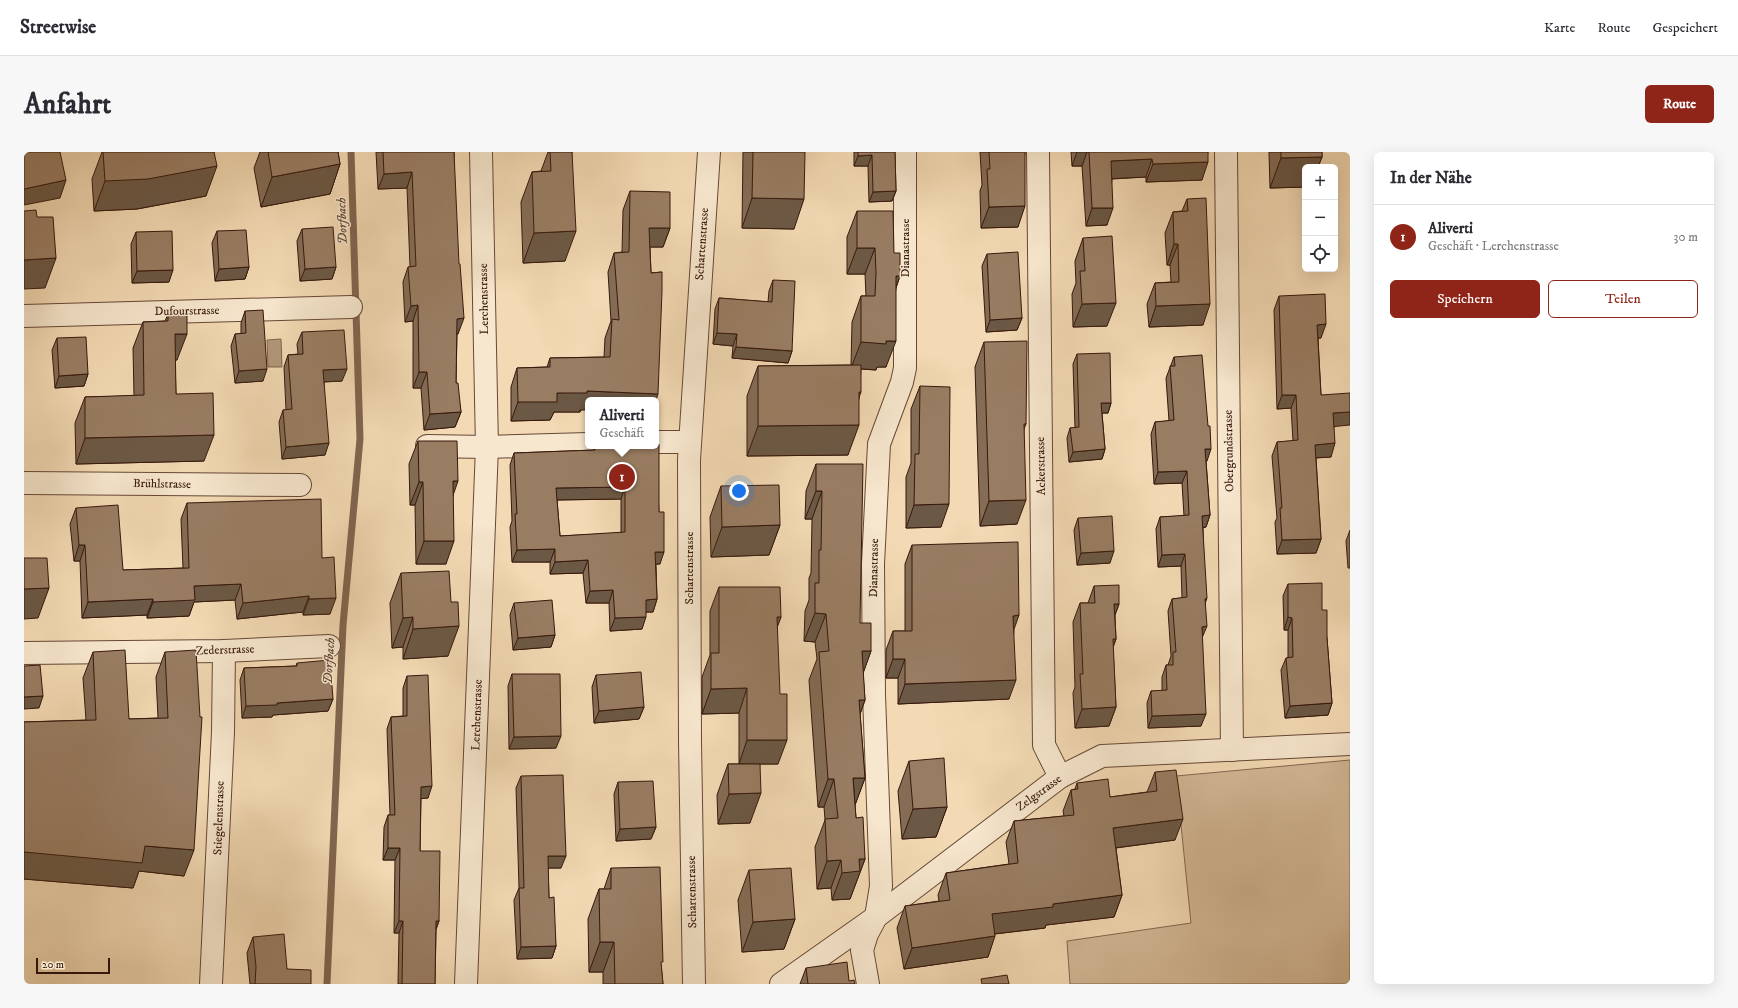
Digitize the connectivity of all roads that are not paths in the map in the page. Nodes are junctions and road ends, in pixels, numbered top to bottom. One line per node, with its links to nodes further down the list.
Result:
1 (481, 152): 12 (street, Lerchenstrasse)
2 (708, 152): 9 (street, Schartenstrasse)
3 (905, 152): 21 (street, Dianastrasse)
4 (1038, 152): 20 (street, Ackerstrasse)
5 (1226, 152): 19 (street, Obergrundstrasse)
6 (351, 308): 7 (street, Dufourstrasse)
7 (24, 316)
8 (659, 442): 9 (street)
9 (690, 442): 24 (street, Schartenstrasse)
10 (585, 444): 12 (street)
11 (419, 446): 12 (street)
12 (487, 447): 23 (street, Lerchenstrasse)
13 (24, 483): 14 (street, Brühlstrasse)
14 (300, 485)
15 (329, 646): 16 (street, Zederstrasse)
16 (224, 651): 17 (street, Zederstrasse); 22 (street, Stiegelenstrasse)
17 (24, 653)
18 (1350, 744): 19 (street, Zelgstrasse)
19 (1232, 750): 20 (street, Zelgstrasse)
20 (1060, 777): 21 (street, Zelgstrasse)
21 (876, 917): 25 (street, Zelgstrasse); 26 (street, Dianastrasse)
22 (211, 984)
23 (466, 984)
24 (694, 984)
25 (781, 984)
26 (868, 984)

